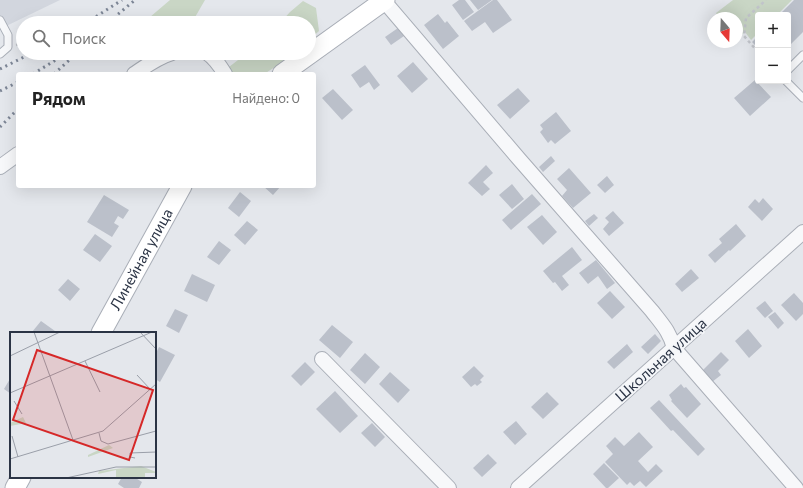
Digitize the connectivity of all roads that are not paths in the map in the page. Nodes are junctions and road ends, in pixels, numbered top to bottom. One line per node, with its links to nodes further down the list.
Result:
1 (385, 0): 3 (main road); 20 (street)
2 (0, 20): 4 (lane)
3 (316, 50)
4 (0, 54)
5 (803, 55): 9 (lane)
6 (155, 60): 10 (street)
7 (216, 60): 11 (street)
8 (301, 60): 12 (main road)
9 (791, 67)
10 (137, 72)
11 (224, 72)
12 (285, 72)
13 (789, 84): 14 (lane)
14 (803, 98)
15 (16, 155): 16 (street)
16 (0, 166)
17 (181, 188): 19 (main road, Линейная улица)
18 (803, 232): 20 (street, Школьная улица)
19 (101, 332)
20 (674, 348): 23 (street, Школьная улица); 24 (street)
21 (322, 359): 22 (street)
22 (449, 488)
23 (518, 488)
24 (796, 488)

